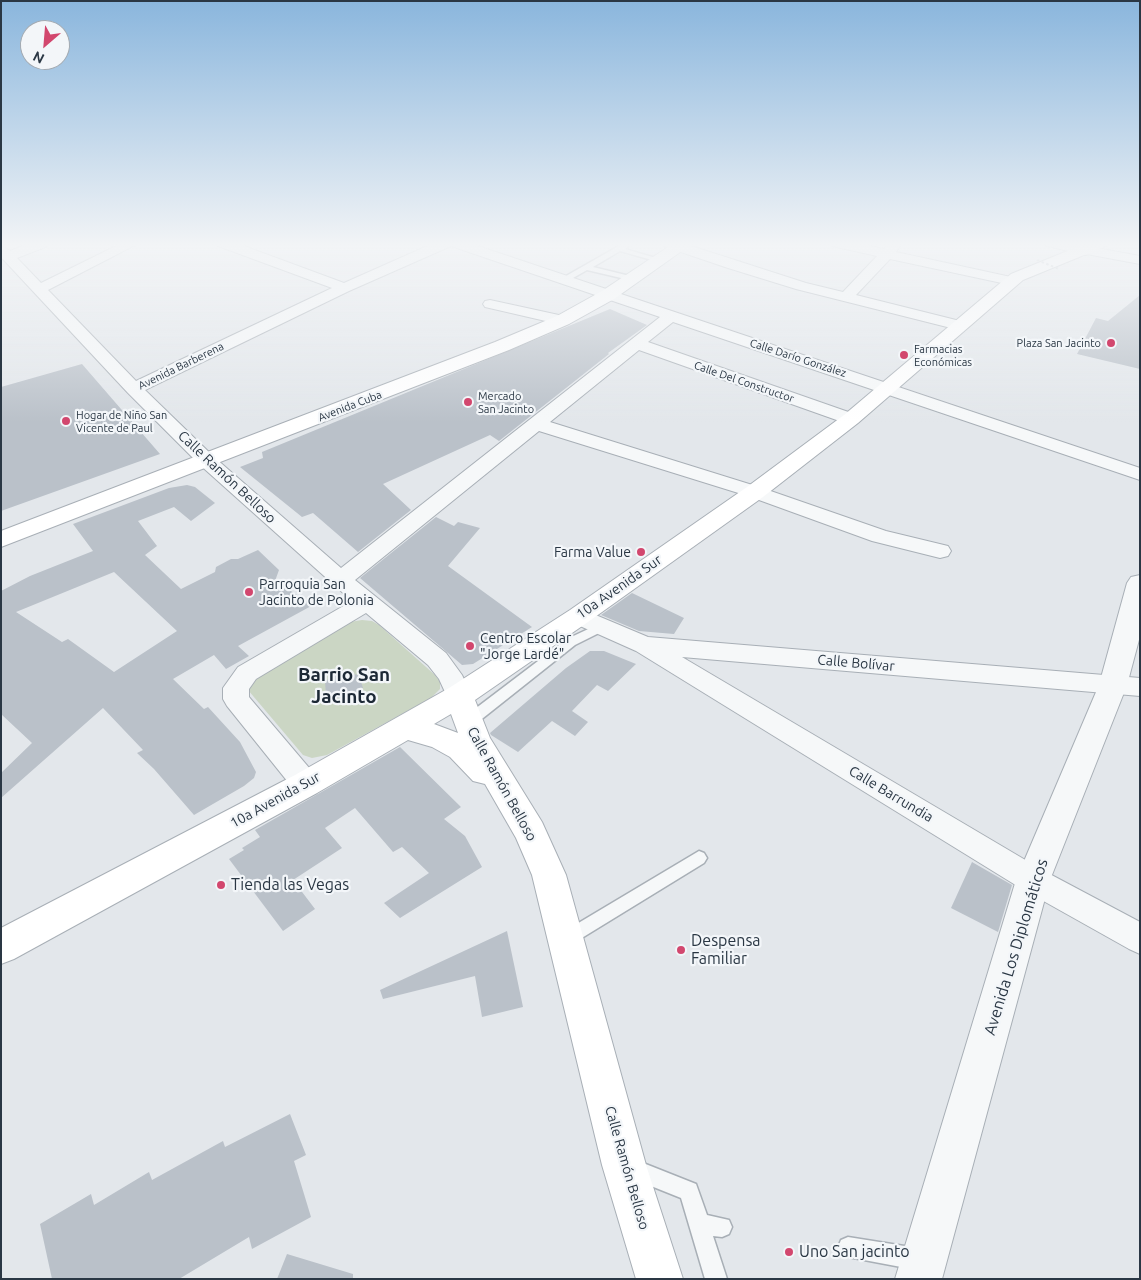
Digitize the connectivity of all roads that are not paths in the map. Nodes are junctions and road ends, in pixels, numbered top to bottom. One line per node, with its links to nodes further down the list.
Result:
1 (53, 303): 13 (street, Calle Ramón Belloso)
2 (313, 303): 13 (street, Avenida Barberena)
3 (594, 303): 9 (main road, Avenida Cuba)
4 (631, 303): 8 (street, Calle Darío González)
5 (869, 303): 10 (street)
6 (986, 303): 10 (main road, 10a Avenida Sur)
7 (490, 304): 9 (street)
8 (671, 316): 11 (street); 12 (street, Calle Darío González)
9 (563, 320): 16 (main road, Avenida Cuba)
10 (959, 325): 12 (main road, 10a Avenida Sur)
11 (638, 344): 14 (street, Calle Del Constructor); 15 (street)
12 (887, 388): 14 (main road, 10a Avenida Sur); 17 (street, Calle Darío González)
13 (134, 389): 16 (street, Calle Ramón Belloso)
14 (851, 419): 18 (main road, 10a Avenida Sur)
15 (537, 424): 18 (street); 21 (street)
16 (207, 461): 19 (main road, Avenida Cuba); 21 (street, Calle Ramón Belloso)
17 (1140, 474)
18 (755, 492): 20 (street); 24 (main road, 10a Avenida Sur)
19 (1, 540)
20 (940, 551)
21 (341, 580): 23 (street, Calle Ramón Belloso)
22 (1140, 583): 27 (street, Avenida Los Diplomáticos)
23 (368, 602): 28 (street, Calle Ramón Belloso); 30 (street)
24 (579, 616): 25 (street, Calle Bolívar); 28 (main road, 10a Avenida Sur)
25 (600, 627): 26 (street, Calle Bolívar); 28 (lane, 10a Avenida Sur)
26 (644, 645): 27 (street, Calle Bolívar); 33 (street, Calle Barrundia)
27 (1127, 686): 33 (street, Avenida Los Diplomáticos)
28 (464, 709): 29 (main road, 10a Avenida Sur); 31 (main road, Calle Ramón Belloso)
29 (405, 727): 30 (main road, 10a Avenida Sur); 31 (main road)
30 (306, 784): 36 (main road, 10a Avenida Sur)
31 (505, 792): 34 (main road, Calle Ramón Belloso)
32 (699, 858): 34 (lane)
33 (1033, 880): 35 (street, Calle Barrundia); 41 (street, Avenida Los Diplomáticos)
34 (566, 939): 37 (main road, Calle Ramón Belloso)
35 (1140, 939)
36 (1, 947)
37 (624, 1165): 38 (lane); 42 (main road, Calle Ramón Belloso)
38 (699, 1224): 39 (lane); 43 (lane)
39 (722, 1227)
40 (848, 1247): 41 (lane)
41 (922, 1272)
42 (660, 1279)
43 (716, 1279)

